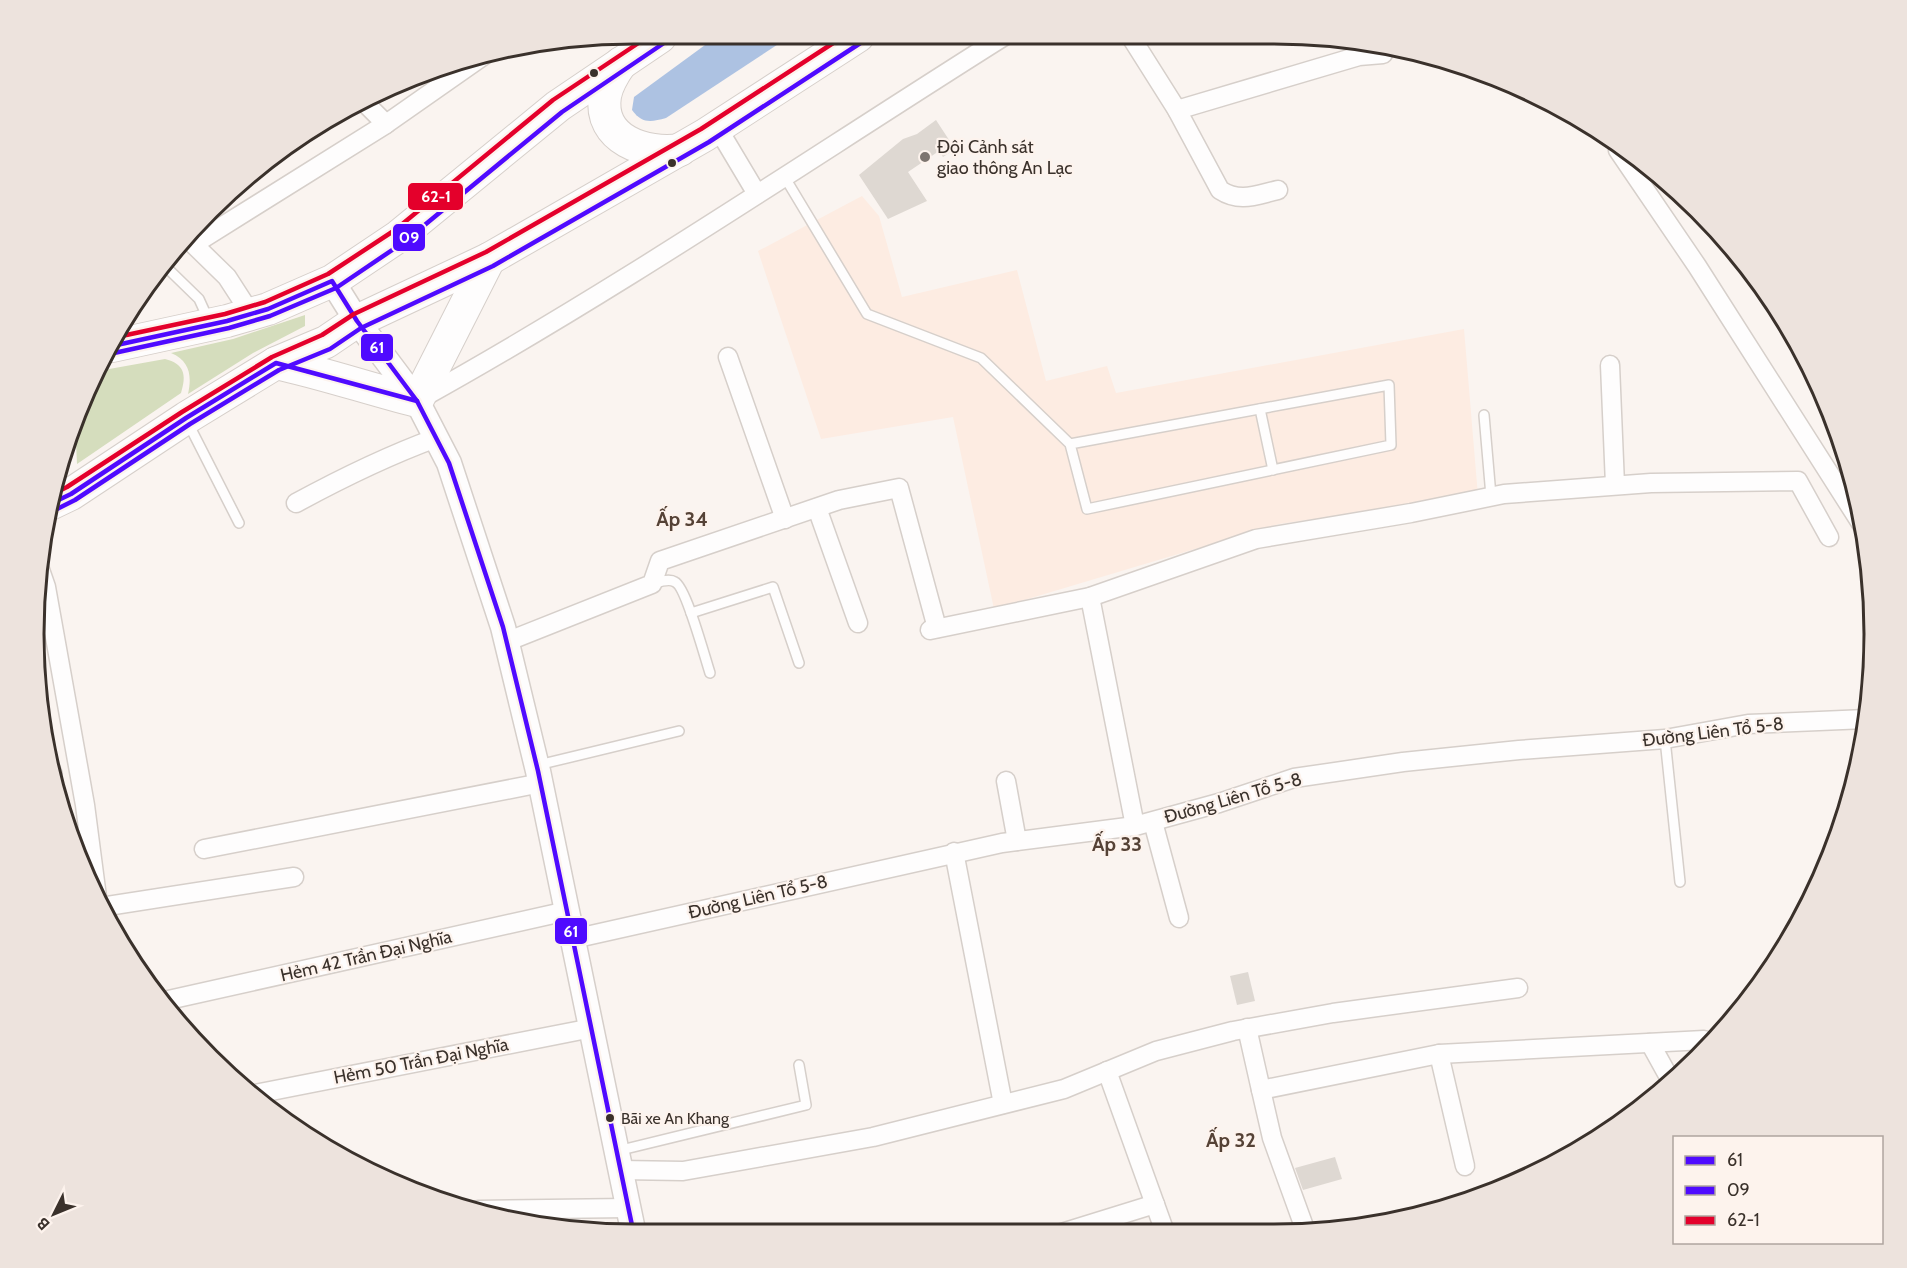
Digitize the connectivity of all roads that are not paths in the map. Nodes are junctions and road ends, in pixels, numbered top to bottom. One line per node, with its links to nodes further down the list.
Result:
1 (651, 44): 6 (highway)
2 (846, 44): 11 (highway)
3 (992, 44): 14 (street)
4 (1135, 44): 9 (street)
5 (1383, 54): 9 (street)
6 (621, 63): 12 (highway); 21 (highway)
7 (465, 69): 10 (street)
8 (369, 107): 10 (street)
9 (1177, 110): 15 (street)
10 (386, 124): 17 (street)
11 (717, 127): 12 (highway); 16 (street)
12 (680, 150): 19 (highway)
13 (1630, 165): 38 (street)
14 (784, 176): 16 (street); 34 (lane)
15 (1278, 190)
16 (757, 194): 29 (street)
17 (200, 234)
18 (192, 242): 22 (street)
19 (489, 259): 23 (highway); 29 (highway)
20 (170, 270): 24 (lane)
21 (332, 281): 22 (highway); 23 (main road)
22 (251, 314): 24 (highway)
23 (357, 321): 27 (highway); 29 (main road); 36 (highway)
24 (210, 324): 25 (highway)
25 (120, 344)
26 (728, 357): 44 (street)
27 (276, 363): 29 (highway); 32 (highway)
28 (1610, 365): 39 (street)
29 (417, 401): 33 (main road)
30 (1260, 409): 34 (lane); 35 (lane); 35 (lane)
31 (1484, 415): 40 (lane)
32 (186, 418): 41 (highway); 45 (lane)
33 (436, 438): 42 (street); 52 (main road)
34 (1070, 444): 35 (lane)
35 (1273, 470)
36 (65, 476)
37 (1798, 481): 38 (street); 39 (street); 46 (street)
38 (1840, 482)
39 (1615, 485): 40 (street)
40 (1491, 496): 49 (street)
41 (60, 499)
42 (296, 503)
43 (817, 508): 44 (street); 49 (street); 51 (street)
44 (785, 519): 47 (street)
45 (238, 523)
46 (1829, 537)
47 (652, 584): 50 (lane); 52 (street)
48 (46, 587): 65 (street)
49 (1090, 597): 61 (street)
50 (691, 613): 53 (lane); 54 (lane)
51 (858, 623)
52 (506, 642): 58 (main road)
53 (799, 663)
54 (710, 673)
55 (1857, 719): 57 (street, Đường Liên Tổ 5-8)
56 (679, 731): 58 (lane)
57 (1665, 739): 60 (street, Đường Liên Tổ 5-8); 67 (lane)
58 (539, 774): 63 (street); 69 (main road)
59 (1006, 781): 62 (street)
60 (1153, 822): 61 (street, Đường Liên Tổ 5-8); 70 (street)
61 (1135, 826): 62 (street, Đường Liên Tổ 5-8)
62 (1017, 841): 64 (street, Đường Liên Tổ 5-8)
63 (204, 849)
64 (954, 852): 71 (street, Đường Liên Tổ 5-8); 84 (street)
65 (94, 873)
66 (294, 877): 68 (street)
67 (1680, 882)
68 (110, 906)
69 (567, 911): 71 (main road); 73 (street, Hẻm 42 Trần Đại Nghĩa)
70 (1179, 918)
71 (573, 939): 74 (main road)
72 (1518, 988): 75 (street)
73 (170, 999)
74 (592, 1028): 83 (street, Hẻm 50 Trần Đại Nghĩa); 85 (main road)
75 (1247, 1028): 80 (street); 82 (street)
76 (1702, 1040): 77 (street)
77 (1650, 1043): 78 (street); 81 (street)
78 (1438, 1054): 82 (street); 86 (street)
79 (799, 1065): 85 (lane)
80 (1107, 1071): 84 (street); 87 (street)
81 (1667, 1074)
82 (1261, 1090): 90 (street)
83 (263, 1092)
84 (1003, 1104): 85 (street)
85 (619, 1160): 88 (main road)
86 (1465, 1166)
87 (1155, 1204): 92 (street); 93 (street)
88 (628, 1208): 89 (street); 91 (main road)
89 (505, 1210)
90 (1303, 1223)
91 (632, 1224)
92 (1090, 1224)
93 (1162, 1224)

